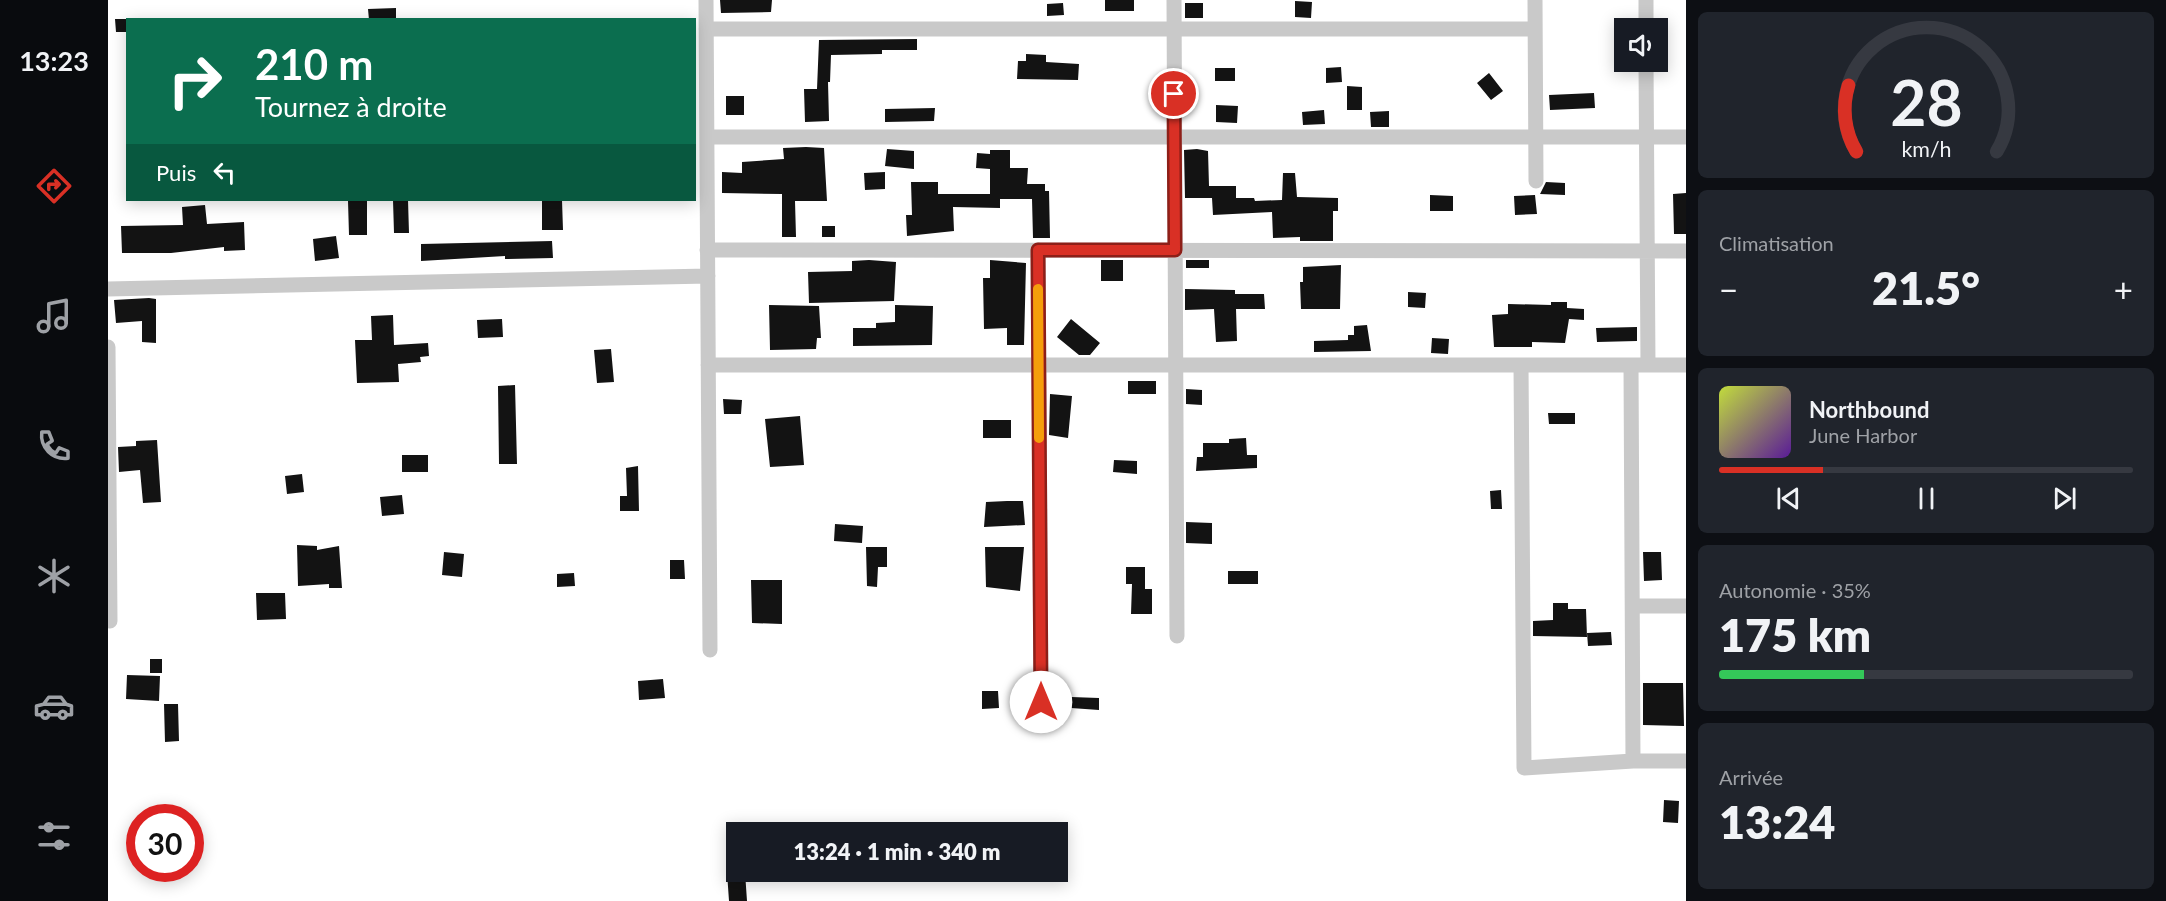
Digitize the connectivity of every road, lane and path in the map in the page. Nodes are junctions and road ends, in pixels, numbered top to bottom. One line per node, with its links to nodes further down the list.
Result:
1 (706, 0): 6 (street)
2 (1174, 0): 7 (street)
3 (1535, 0): 8 (street)
4 (1646, 0): 5 (street)
5 (1646, 18)
6 (706, 29): 7 (street); 10 (street)
7 (1174, 29): 8 (street); 11 (street)
8 (1535, 29): 12 (street)
9 (1646, 72): 13 (street)
10 (707, 137): 11 (street); 16 (street)
11 (1174, 137): 12 (street); 18 (street)
12 (1536, 137): 13 (street); 15 (street)
13 (1647, 137): 14 (street); 19 (street)
14 (1686, 137)
15 (1536, 180)
16 (707, 250): 17 (street); 21 (street)
17 (1038, 250): 18 (street); 25 (street)
18 (1175, 250): 19 (street); 26 (street)
19 (1648, 251): 20 (street); 29 (street)
20 (1686, 251)
21 (708, 276): 22 (street); 24 (street)
22 (108, 289)
23 (108, 347): 33 (street)
24 (708, 365): 25 (street); 35 (street)
25 (1039, 365): 26 (street); 36 (street)
26 (1176, 365): 27 (street); 34 (street)
27 (1521, 365): 28 (street); 37 (street)
28 (1631, 365): 29 (street); 31 (street)
29 (1648, 365): 30 (street)
30 (1686, 365)
31 (1632, 606): 32 (street); 37 (street)
32 (1686, 606)
33 (110, 621)
34 (1177, 636)
35 (710, 650)
36 (1041, 702)
37 (1634, 761): 38 (street)
38 (1686, 761)

